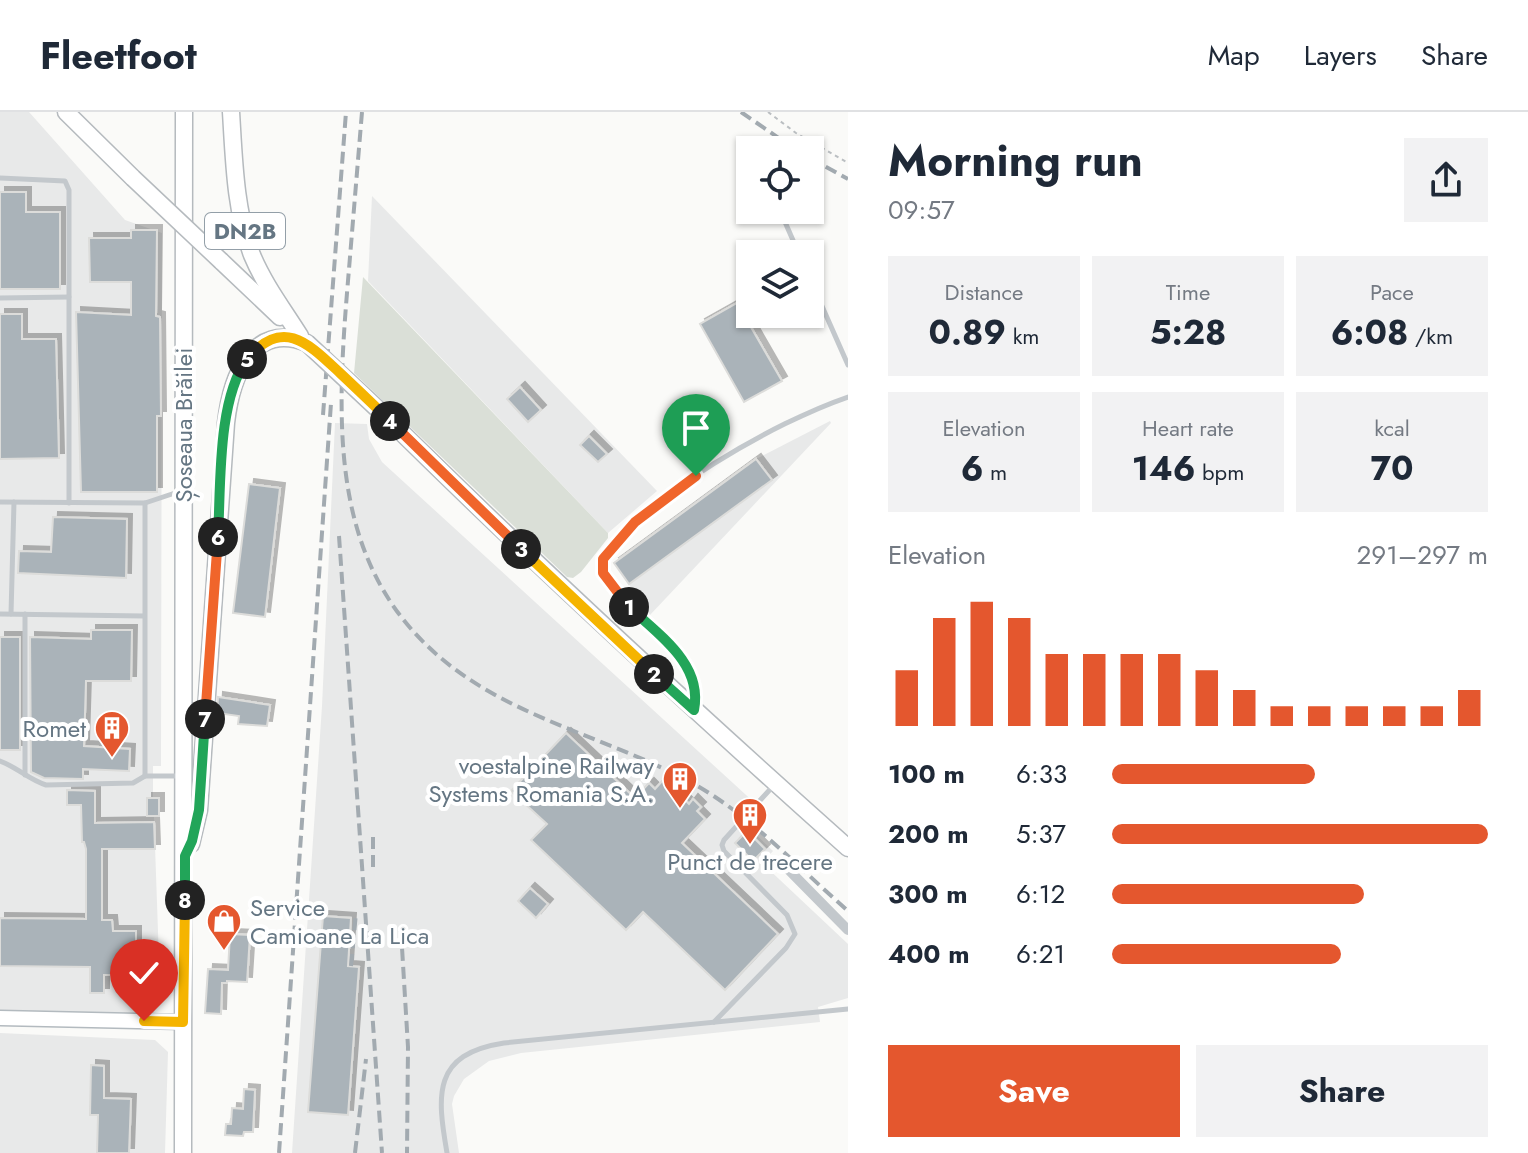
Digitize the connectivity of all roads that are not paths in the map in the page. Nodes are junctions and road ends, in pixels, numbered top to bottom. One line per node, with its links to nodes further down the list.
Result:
1 (66, 112): 8 (main road, DN2B, bridge)
2 (184, 112): 11 (main road, Șoseaua Brăilei)
3 (231, 112): 8 (main road, DN2B)
4 (0, 178): 5 (lane)
5 (69, 297): 6 (lane); 14 (lane)
6 (0, 298)
7 (824, 311): 9 (lane)
8 (304, 339): 20 (main road, DN2B, bridge); 27 (main road)
9 (848, 365)
10 (848, 397): 20 (lane)
11 (184, 490): 15 (lane); 24 (main road, Șoseaua Brăilei)
12 (0, 502): 13 (lane)
13 (14, 502): 14 (lane); 17 (lane)
14 (69, 503): 15 (lane)
15 (145, 503): 19 (lane)
16 (0, 614): 17 (lane)
17 (11, 614): 18 (lane)
18 (25, 614): 19 (lane); 22 (lane)
19 (144, 616): 23 (lane)
20 (694, 710): 25 (main road, DN2B)
21 (0, 761): 22 (lane)
22 (25, 775): 23 (lane)
23 (145, 776): 24 (lane)
24 (184, 776): 27 (main road, Șoseaua Brăilei)
25 (776, 784): 26 (main road, DN2B); 33 (lane)
26 (848, 848)
27 (185, 856): 32 (main road, Șoseaua Brăilei)
28 (780, 861): 29 (street)
29 (848, 930)
30 (848, 1009): 33 (lane)
31 (0, 1018): 32 (main road)
32 (183, 1022): 34 (main road, Șoseaua Brăilei)
33 (714, 1023): 35 (lane)
34 (183, 1153)
35 (447, 1153)

